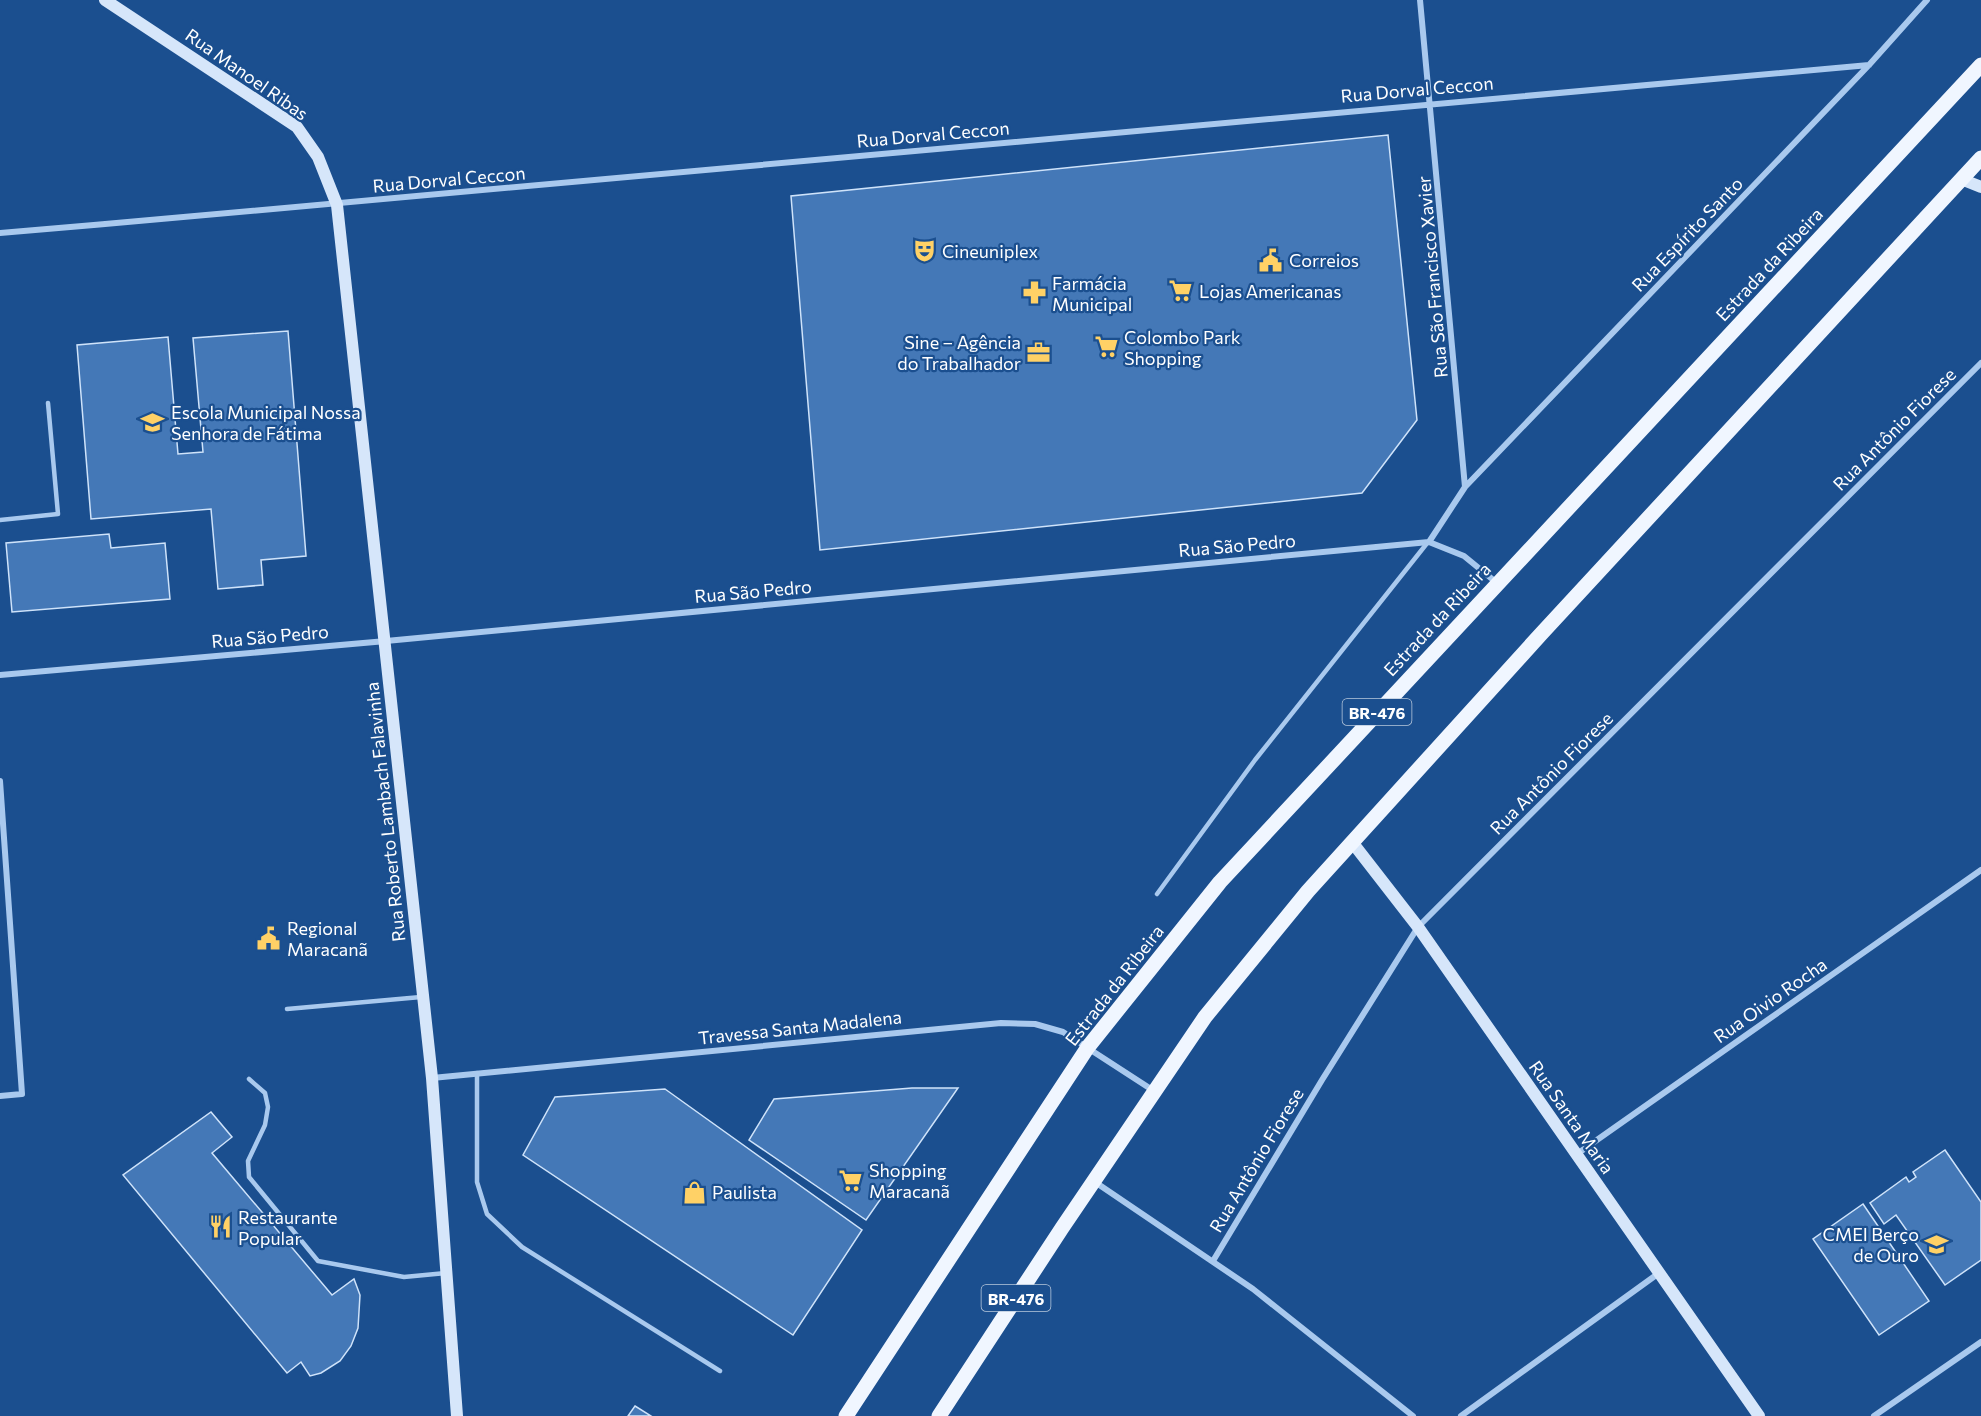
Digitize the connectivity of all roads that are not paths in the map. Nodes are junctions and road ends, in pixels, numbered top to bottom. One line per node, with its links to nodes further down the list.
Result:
1 (105, 0): 10 (street, Rua Manoel Ribas)
2 (1420, 0): 6 (street, Rua São Francisco Xavier)
3 (1927, 0): 4 (street, Rua Espírito Santo)
4 (1869, 65): 6 (street, Rua Dorval Ceccon); 14 (street, Rua Espírito Santo)
5 (1981, 65): 17 (main road, Estrada da Ribeira / BR-476)
6 (1431, 102): 10 (street, Rua Dorval Ceccon); 14 (street, Rua São Francisco Xavier)
7 (1981, 158): 8 (main road, BR-476)
8 (1961, 179): 9 (street); 21 (main road, BR-476)
9 (1981, 187)
10 (337, 205): 11 (street, Rua Dorval Ceccon); 18 (street, Rua Roberto Lambach Falavinha)
11 (0, 233)
12 (1981, 363): 24 (street, Rua Antônio Fiorese)
13 (48, 403): 15 (lane)
14 (1466, 487): 16 (street)
15 (0, 520)
16 (1429, 542): 17 (street, Rua São Pedro); 18 (street, Rua São Pedro); 23 (lane)
17 (1497, 584): 27 (main road, Estrada da Ribeira / BR-476)
18 (386, 641): 19 (street, Rua São Pedro); 25 (street, Rua Roberto Lambach Falavinha)
19 (0, 675)
20 (0, 781): 32 (street)
21 (1352, 842): 24 (street, Rua Santa Maria); 31 (main road, BR-476)
22 (1981, 870): 33 (street, Rua Oivio Rocha)
23 (1157, 894)
24 (1419, 927): 33 (street, Rua Santa Maria); 35 (street, Rua Antônio Fiorese)
25 (423, 997): 26 (lane); 29 (street, Rua Roberto Lambach Falavinha)
26 (286, 1009)
27 (1088, 1047): 28 (street, Travessa Santa Madalena); 31 (street, Travessa Santa Madalena); 41 (main road, Estrada da Ribeira / BR-476)
28 (477, 1073): 29 (street, Travessa Santa Madalena); 39 (lane)
29 (432, 1078): 36 (street, Rua Roberto Lambach Falavinha)
30 (249, 1079): 36 (lane)
31 (1154, 1091): 34 (main road, BR-476)
32 (0, 1096)
33 (1576, 1154): 37 (street, Rua Santa Maria)
34 (1094, 1181): 35 (street); 42 (main road, BR-476)
35 (1213, 1261): 43 (street)
36 (446, 1273): 40 (street, Rua Roberto Lambach Falavinha)
37 (1659, 1273): 44 (street); 45 (street, Rua Santa Maria)
38 (1981, 1342): 46 (street)
39 (720, 1371)
40 (457, 1416)
41 (846, 1416)
42 (939, 1416)
43 (1413, 1416)
44 (1461, 1416)
45 (1759, 1416)
46 (1874, 1416)

